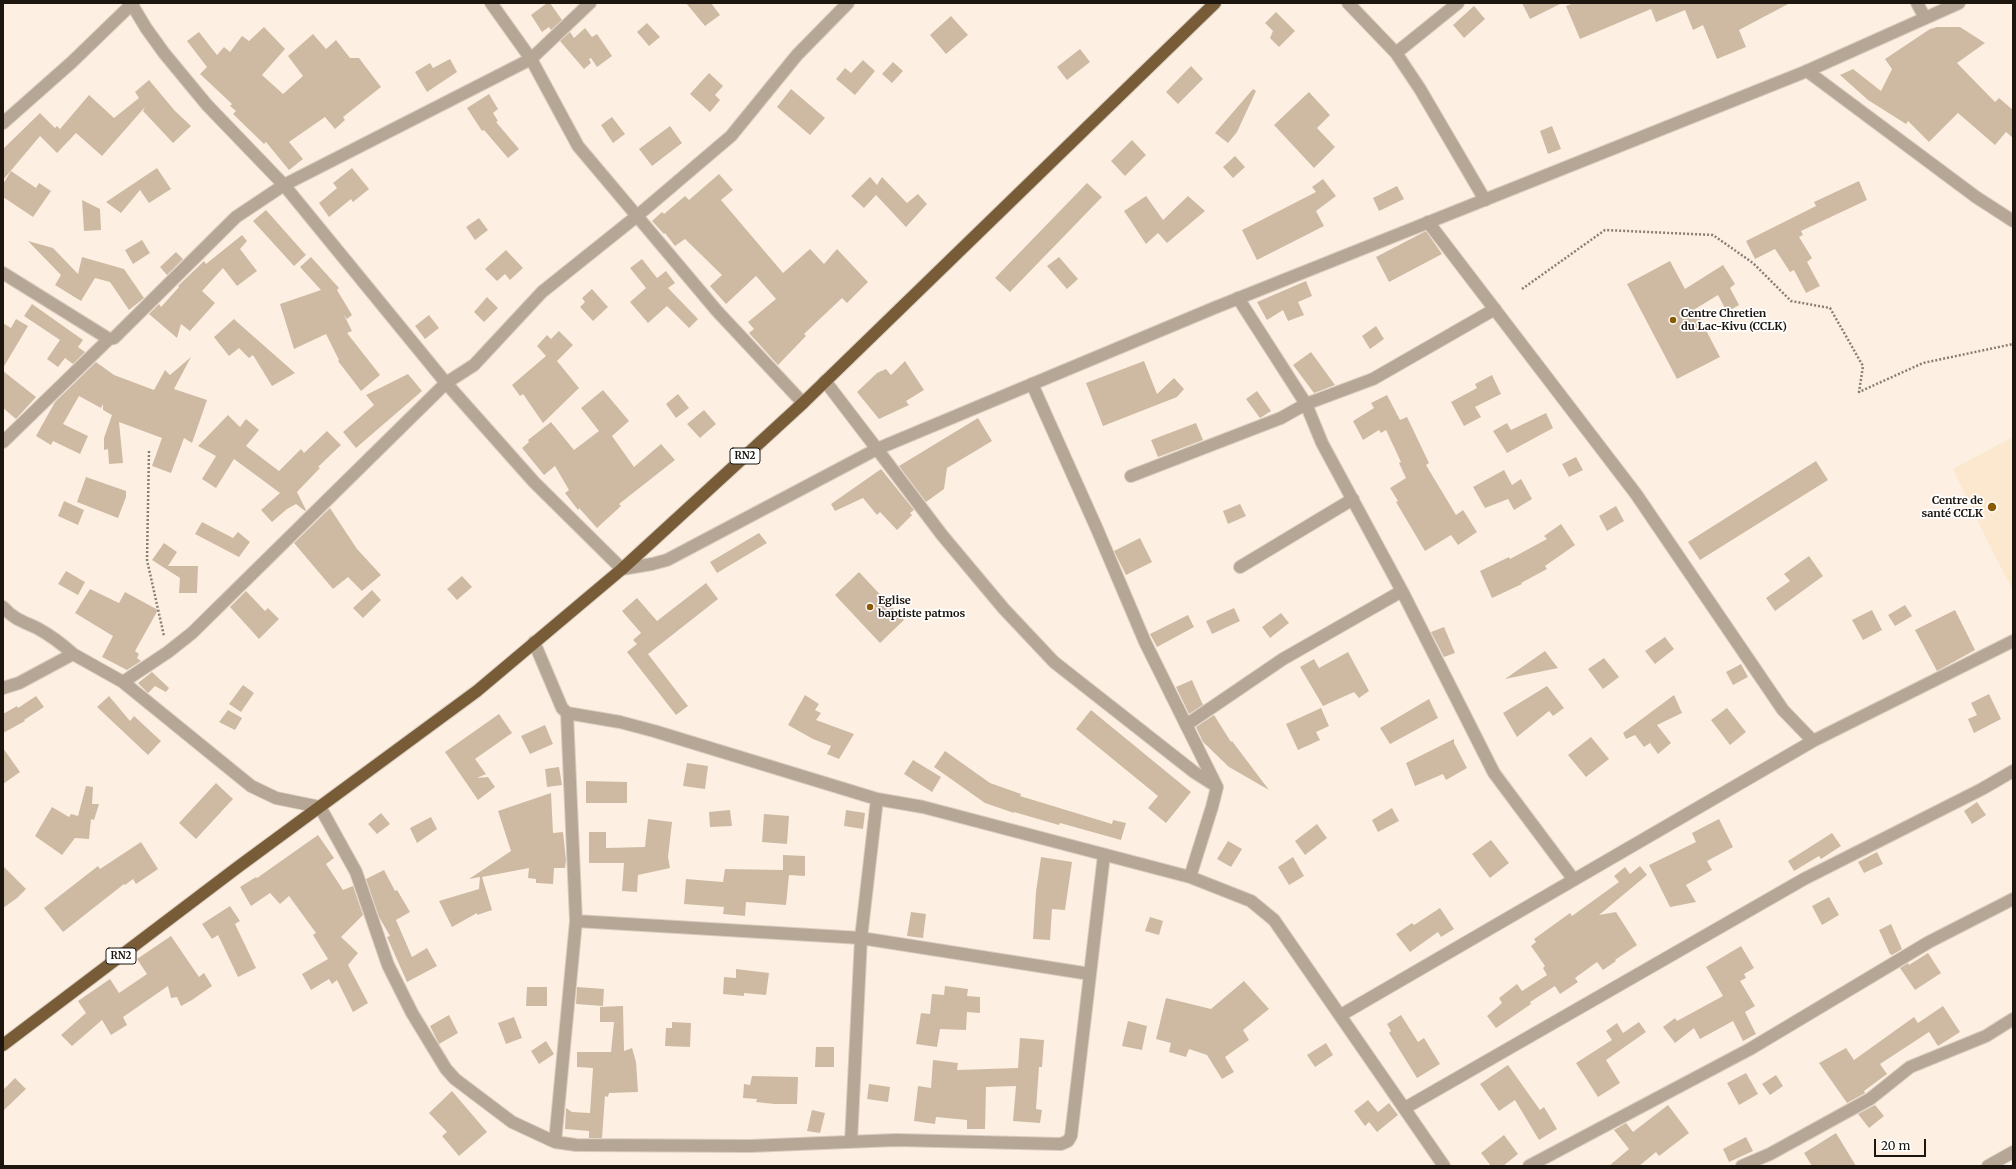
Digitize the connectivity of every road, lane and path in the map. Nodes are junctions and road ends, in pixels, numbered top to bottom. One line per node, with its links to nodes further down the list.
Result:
1 (132, 3): 14 (street); 15 (street)
2 (491, 3): 12 (street)
3 (590, 3): 12 (street)
4 (848, 3): 17 (street)
5 (1216, 3): 26 (highway, RN2)
6 (1348, 3): 11 (street)
7 (1458, 3): 11 (street)
8 (1917, 3): 10 (street)
9 (1959, 3): 10 (street)
10 (1925, 18): 13 (street)
11 (1396, 53): 16 (street)
12 (531, 59): 15 (street); 17 (street)
13 (1807, 71): 16 (street); 18 (street)
14 (3, 123)
15 (284, 185): 24 (street); 27 (street)
16 (1485, 200): 19 (street)
17 (637, 216): 27 (street); 29 (street)
18 (2013, 221)
19 (1428, 222): 22 (street); 23 (street)
20 (3, 273): 24 (street)
21 (1522, 289): 25 (path)
22 (1238, 298): 28 (street); 30 (street)
23 (1495, 309): 30 (street); 48 (street)
24 (109, 339): 31 (street)
25 (2013, 344)
26 (825, 381): 29 (highway, RN2); 32 (street)
27 (446, 383): 37 (street); 42 (street)
28 (1032, 384): 32 (street); 47 (street)
29 (802, 403): 37 (highway, RN2)
30 (1306, 404): 34 (street); 35 (street)
31 (3, 442)
32 (877, 449): 37 (street); 50 (street)
33 (149, 451): 42 (path)
34 (1131, 476)
35 (1353, 499): 36 (street); 38 (street)
36 (1240, 567)
37 (622, 569): 40 (highway, RN2)
38 (1402, 591): 47 (street); 55 (street)
39 (3, 607): 43 (street)
40 (534, 642): 46 (street); 52 (highway, RN2)
41 (2013, 643): 48 (street)
42 (168, 652): 44 (street)
43 (73, 654): 44 (street); 45 (street)
44 (123, 682): 52 (street)
45 (3, 688)
46 (567, 713): 51 (street); 57 (street)
47 (1186, 726): 50 (street)
48 (1813, 741): 55 (street)
49 (2013, 771): 63 (street)
50 (1217, 787): 54 (street)
51 (877, 799): 53 (street); 58 (street)
52 (320, 807): 62 (highway, RN2); 64 (street)
53 (1104, 855): 54 (street); 59 (street)
54 (1190, 877): 60 (street)
55 (1574, 880): 60 (street)
56 (2013, 899): 68 (street)
57 (576, 921): 58 (street); 64 (street)
58 (861, 938): 59 (street); 65 (street)
59 (1090, 974): 65 (street)
60 (1341, 1015): 63 (street)
61 (2013, 1019): 69 (street)
62 (3, 1045)
63 (1405, 1108): 67 (street)
64 (555, 1142): 65 (street)
65 (850, 1142)
66 (2013, 1152): 70 (street)
67 (1444, 1166)
68 (1529, 1166)
69 (1742, 1166)
70 (1988, 1166)

